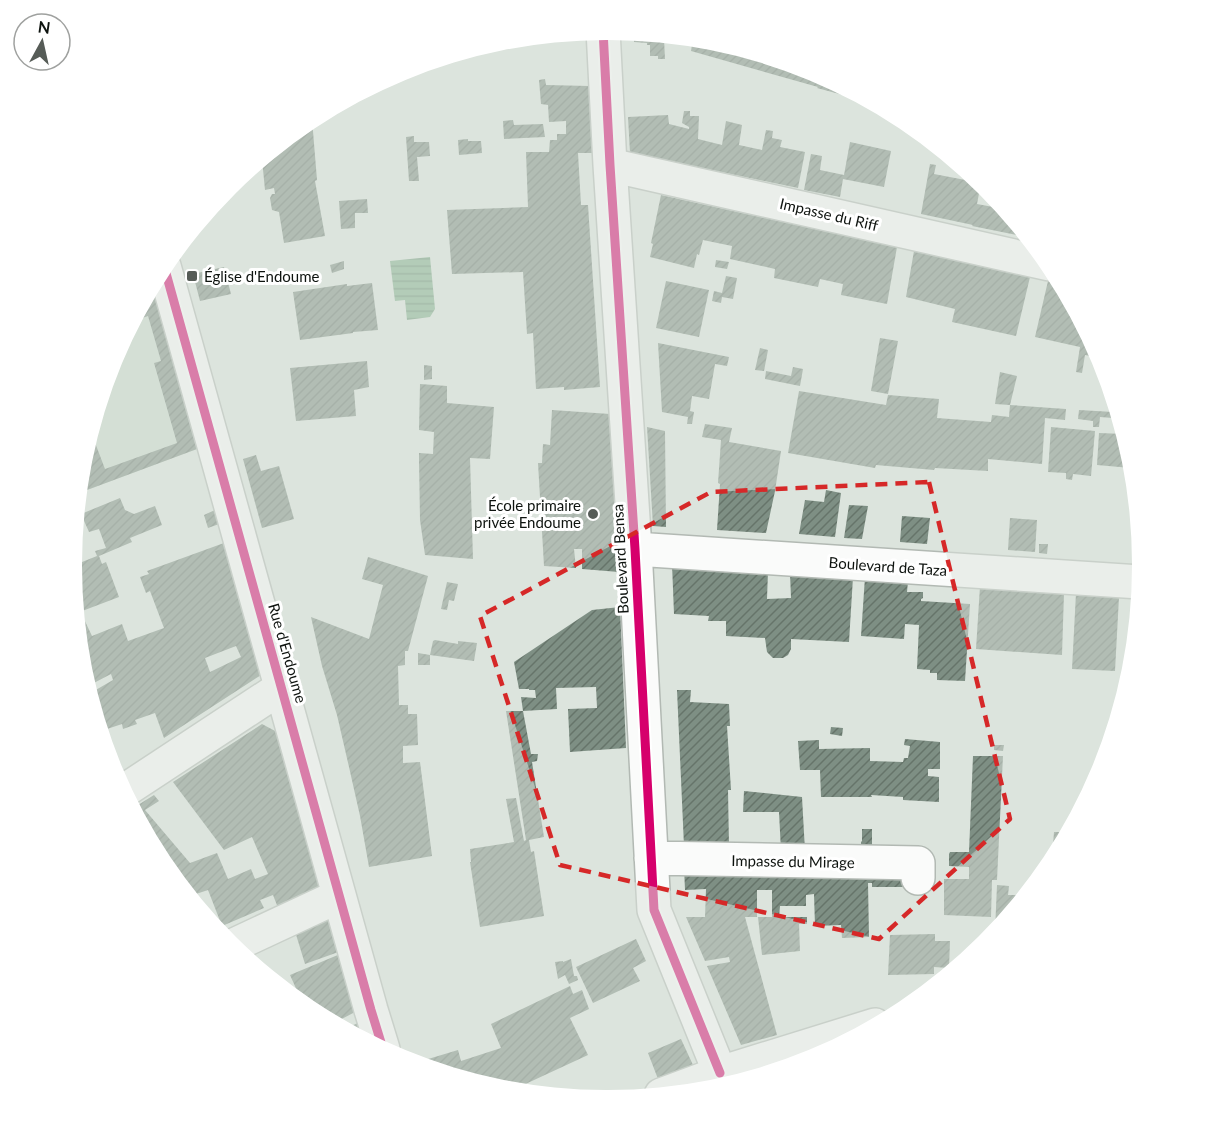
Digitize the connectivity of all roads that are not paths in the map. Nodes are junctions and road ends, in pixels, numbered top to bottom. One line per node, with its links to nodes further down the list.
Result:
1 (604, 40): 2 (street, Boulevard Bensa)
2 (610, 165): 3 (street, Impasse du Riff); 5 (street, Boulevard Bensa)
3 (1033, 260)
4 (168, 279): 7 (street, Rue d'Endoume)
5 (635, 549): 6 (street, Boulevard de Taza); 9 (street, Boulevard Bensa)
6 (1131, 581)
7 (282, 687): 8 (street); 11 (street, Rue d'Endoume)
8 (132, 786)
9 (651, 858): 10 (street, Impasse du Mirage); 15 (street, Boulevard Bensa)
10 (918, 878)
11 (339, 896): 12 (street); 13 (street, Rue d'Endoume)
12 (242, 941)
13 (380, 1037)
14 (832, 1038): 15 (street)
15 (720, 1073): 16 (street)
16 (700, 1081)

